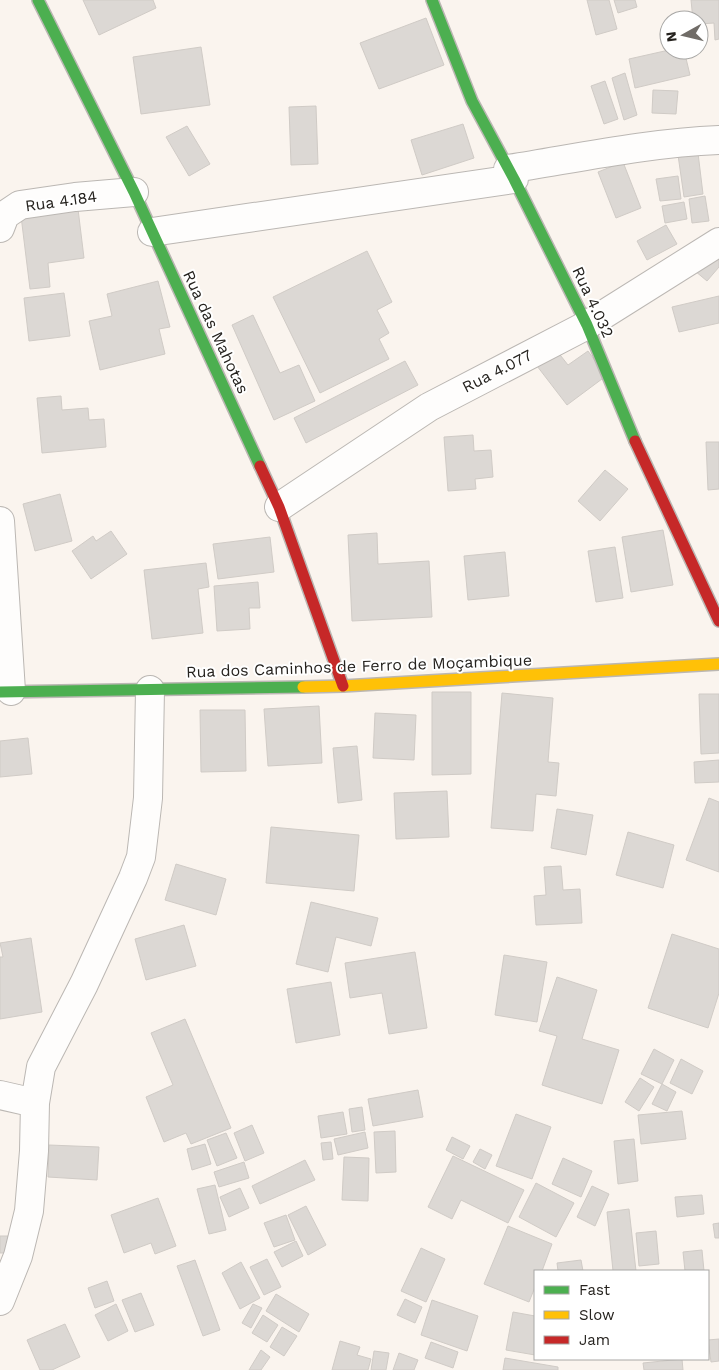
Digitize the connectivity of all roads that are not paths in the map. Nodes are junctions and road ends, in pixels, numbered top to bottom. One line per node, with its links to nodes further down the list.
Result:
1 (38, 0): 5 (street, Rua das Mahotas)
2 (432, 0): 4 (street, Rua 4.032)
3 (719, 140): 4 (street)
4 (511, 174): 7 (street); 9 (street, Rua 4.032)
5 (134, 192): 6 (street, Rua 4.184); 7 (street, Rua das Mahotas)
6 (0, 228)
7 (152, 232): 10 (street, Rua das Mahotas)
8 (719, 242): 9 (street, Rua 4.077)
9 (587, 325): 10 (street, Rua 4.077); 12 (street, Rua 4.032)
10 (279, 507): 14 (street, Rua das Mahotas)
11 (0, 521): 16 (street)
12 (719, 621)
13 (719, 664): 14 (street, Rua dos Caminhos de Ferro de Moçambique)
14 (343, 686): 15 (street, Rua dos Caminhos de Ferro de Moçambique)
15 (150, 690): 16 (street, Rua dos Caminhos de Ferro de Moçambique); 18 (street)
16 (6, 691)
17 (0, 1095): 18 (street)
18 (35, 1104): 19 (street)
19 (0, 1301)

